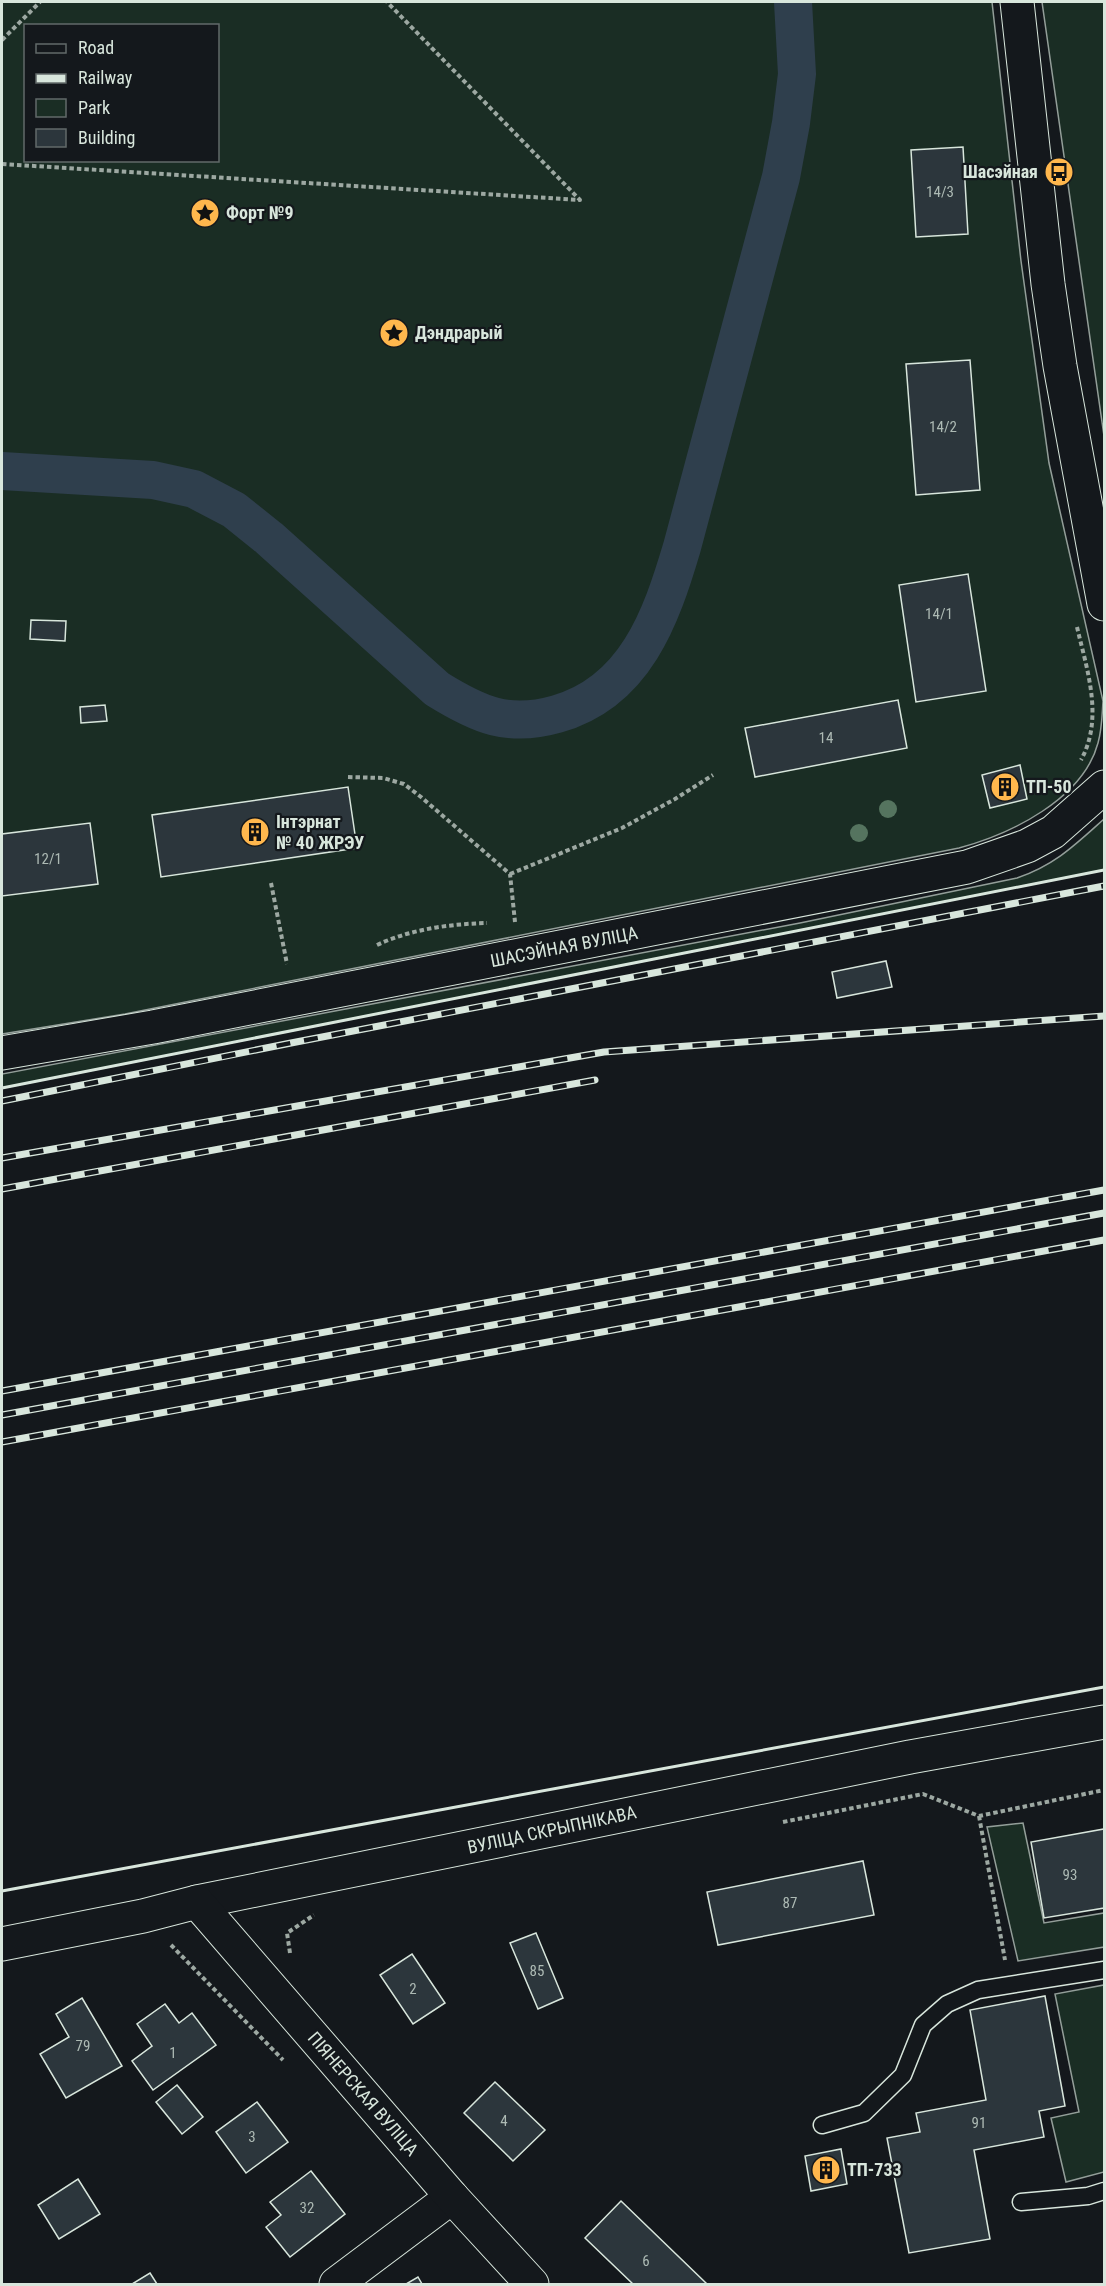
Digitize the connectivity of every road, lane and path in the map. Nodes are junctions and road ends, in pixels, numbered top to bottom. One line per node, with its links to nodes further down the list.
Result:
1 (40, 2): 4 (path)
2 (387, 2): 5 (path)
3 (1017, 2): 6 (street)
4 (2, 40)
5 (2, 164)
6 (1104, 604)
7 (1075, 619): 8 (path)
8 (1077, 765)
9 (713, 775): 12 (path)
10 (348, 777): 12 (path)
11 (1104, 787): 18 (street, ШАСЭЙНАЯ ВУЛІЦА)
12 (510, 874): 15 (path)
13 (271, 883): 17 (path)
14 (494, 923): 16 (path)
15 (505, 923)
16 (371, 948)
17 (288, 970)
18 (2, 1053)
19 (1104, 1722): 23 (street, ВУЛІЦА СКРЫПНІКАВА)
20 (1104, 1790): 21 (path)
21 (979, 1816): 22 (path); 28 (path)
22 (771, 1824)
23 (197, 1902): 25 (street, ВУЛІЦА СКРЫПНІКАВА); 31 (street, ПІЯНЕРСКАЯ ВУЛІЦА)
24 (315, 1914): 26 (path)
25 (2, 1944)
26 (291, 1960)
27 (1104, 1970): 28 (lane)
28 (1010, 1983): 29 (lane)
29 (822, 2124)
30 (1104, 2191): 32 (lane)
31 (452, 2197): 33 (street); 34 (street, ПІЯНЕРСКАЯ ВУЛІЦА)
32 (1021, 2202)
33 (336, 2284)
34 (532, 2284)

